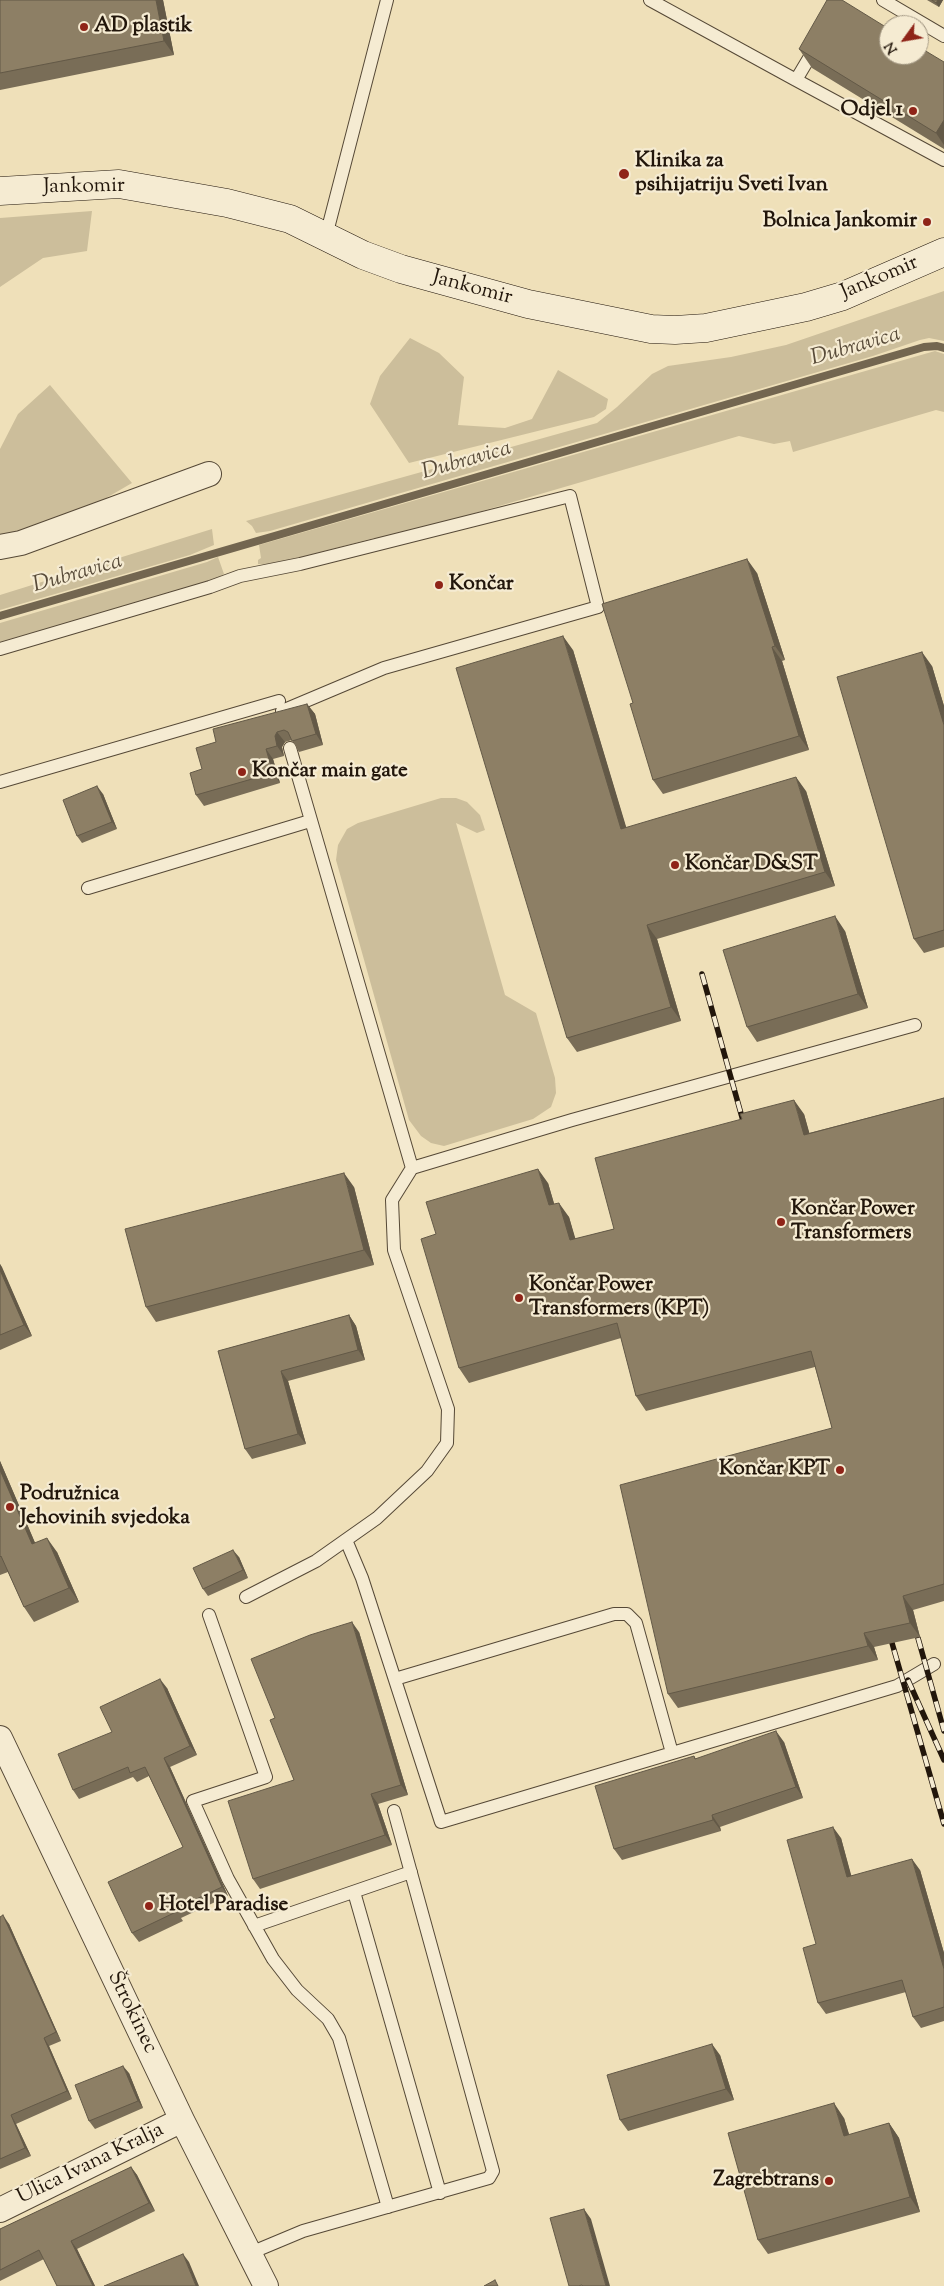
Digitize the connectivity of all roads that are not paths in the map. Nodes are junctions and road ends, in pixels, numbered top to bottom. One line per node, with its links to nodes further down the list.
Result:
1 (387, 0): 9 (lane)
2 (650, 0): 6 (lane)
3 (884, 0): 4 (lane)
4 (944, 36)
5 (820, 40): 6 (lane)
6 (796, 80): 7 (lane)
7 (944, 160)
8 (0, 191): 9 (street, Jankomir)
9 (326, 236): 10 (street, Jankomir)
10 (944, 252)
11 (209, 474): 12 (street)
12 (0, 547)
13 (0, 649): 15 (lane)
14 (290, 748): 16 (lane)
15 (0, 782)
16 (310, 821): 17 (lane); 19 (lane)
17 (88, 888)
18 (915, 1025): 19 (lane)
19 (412, 1168): 20 (lane)
20 (346, 1540): 21 (lane); 24 (lane)
21 (246, 1597)
22 (209, 1614): 30 (lane)
23 (934, 1664): 26 (lane)
24 (394, 1679): 26 (lane); 26 (lane)
25 (0, 1738): 31 (street, Štrokinec)
26 (672, 1753)
27 (394, 1811): 28 (lane)
28 (411, 1872): 29 (lane); 32 (lane)
29 (354, 1892): 30 (lane); 32 (lane)
30 (254, 1926): 33 (lane)
31 (182, 2120): 34 (street, Ulica Ivana Kralja); 35 (street, Štrokinec)
32 (440, 2193): 33 (lane)
33 (388, 2207): 35 (lane)
34 (0, 2210)
35 (248, 2254): 36 (street, Štrokinec)
36 (266, 2286)

